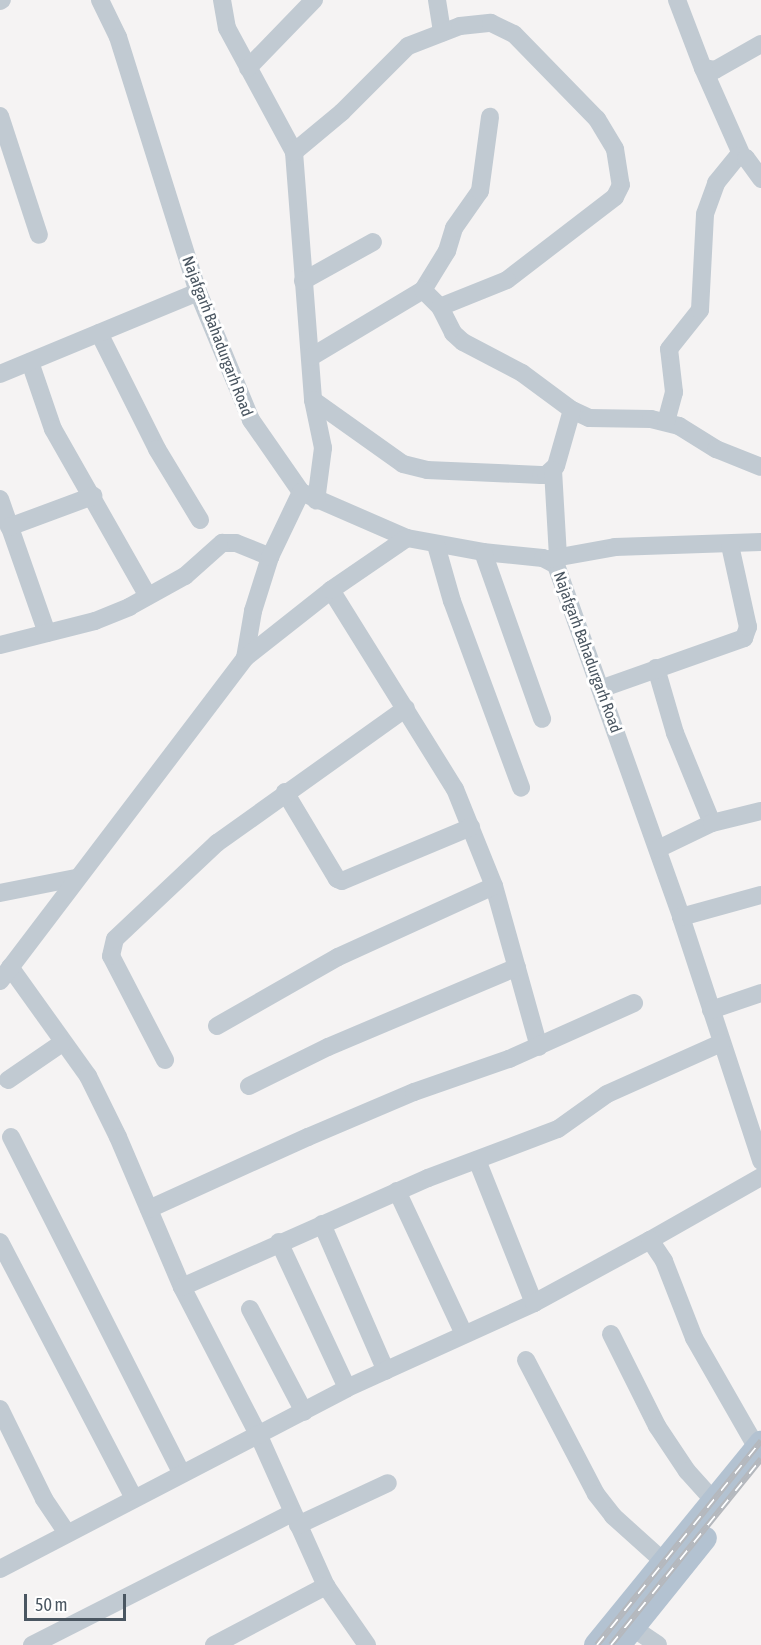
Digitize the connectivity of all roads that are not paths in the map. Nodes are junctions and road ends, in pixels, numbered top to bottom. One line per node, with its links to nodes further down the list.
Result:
1 (100, 0): 19 (street, Najafgarh Bahadurgarh Road)
2 (222, 0): 8 (street)
3 (314, 0): 8 (street)
4 (437, 0): 6 (street)
5 (677, 0): 9 (street)
6 (442, 33): 12 (street); 20 (street)
7 (761, 44): 9 (street)
8 (248, 68): 12 (street)
9 (703, 68): 13 (street)
10 (490, 117): 18 (street)
11 (1, 119): 15 (street)
12 (294, 152): 17 (street)
13 (742, 156): 14 (street); 27 (street)
14 (761, 178)
15 (39, 235)
16 (373, 242): 17 (street)
17 (303, 281): 22 (street)
18 (423, 290): 20 (street); 22 (street)
19 (198, 292): 21 (street); 31 (street, Najafgarh Bahadurgarh Road)
20 (440, 308): 26 (street)
21 (99, 333): 23 (street); 33 (street)
22 (311, 357): 25 (street)
23 (30, 362): 24 (street); 30 (street)
24 (0, 374)
25 (313, 400): 29 (street); 31 (street)
26 (572, 410): 27 (street); 29 (street)
27 (666, 422): 28 (street)
28 (761, 467)
29 (553, 470): 41 (street)
30 (93, 496): 34 (street); 43 (street)
31 (309, 496): 35 (street, Najafgarh Bahadurgarh Road); 40 (street)
32 (0, 499): 34 (street)
33 (200, 520)
34 (9, 527): 44 (street)
35 (407, 538): 37 (street, Najafgarh Bahadurgarh Road); 42 (street)
36 (761, 543): 38 (street)
37 (436, 545): 39 (street, Najafgarh Bahadurgarh Road); 51 (street)
38 (730, 545): 41 (street); 47 (street)
39 (483, 552): 41 (street, Najafgarh Bahadurgarh Road); 50 (street)
40 (270, 557): 43 (street); 46 (street)
41 (554, 558): 48 (street, Najafgarh Bahadurgarh Road)
42 (332, 590): 46 (street); 49 (street)
43 (148, 596): 44 (street)
44 (47, 633): 45 (street)
45 (0, 645)
46 (245, 658): 57 (street)
47 (656, 668): 48 (street); 54 (street)
48 (603, 688): 56 (street, Najafgarh Bahadurgarh Road)
49 (406, 708): 52 (street); 55 (street)
50 (542, 719)
51 (521, 788)
52 (285, 792): 55 (street); 71 (street)
53 (761, 811): 54 (street)
54 (712, 823): 56 (street)
55 (471, 827): 58 (street)
56 (658, 849): 61 (street, Najafgarh Bahadurgarh Road)
57 (76, 878): 59 (street); 63 (street)
58 (494, 886): 62 (street); 67 (street)
59 (0, 893)
60 (761, 895): 61 (street)
61 (681, 917): 66 (street, Najafgarh Bahadurgarh Road)
62 (517, 967): 70 (street); 73 (street)
63 (5, 974): 69 (street)
64 (761, 993): 66 (street)
65 (634, 1003): 70 (street)
66 (711, 1010): 68 (street, Najafgarh Bahadurgarh Road)
67 (217, 1026)
68 (721, 1043): 75 (street); 76 (street, Najafgarh Bahadurgarh Road)
69 (62, 1044): 72 (street); 79 (street)
70 (539, 1047): 79 (street)
71 (165, 1060)
72 (8, 1080)
73 (249, 1086)
74 (11, 1137): 96 (street)
75 (477, 1160): 78 (street); 85 (street)
76 (761, 1161)
77 (761, 1177): 81 (street)
78 (397, 1191): 80 (street); 87 (street)
79 (149, 1209): 84 (street)
80 (322, 1224): 83 (street); 90 (street)
81 (650, 1240): 85 (street); 95 (street)
82 (0, 1242): 98 (street)
83 (279, 1242): 84 (street); 91 (street)
84 (182, 1287): 94 (street)
85 (534, 1303): 87 (street)
86 (250, 1309): 93 (street)
87 (464, 1334): 90 (street)
88 (611, 1334): 99 (street)
89 (526, 1360): 102 (street)
90 (386, 1371): 91 (street)
91 (347, 1388): 93 (street)
92 (0, 1409): 101 (street)
93 (304, 1412): 94 (street)
94 (258, 1434): 96 (street); 100 (street)
95 (760, 1453): 99 (main road); 105 (main road)
96 (181, 1473): 98 (street)
97 (388, 1483): 100 (street)
98 (133, 1496): 101 (street)
99 (714, 1501): 102 (main road)
100 (295, 1519): 104 (street); 106 (street)
101 (66, 1532): 103 (street)
102 (664, 1562): 109 (main road)
103 (0, 1569)
104 (326, 1586): 107 (street); 108 (street)
105 (626, 1637): 110 (street)
106 (32, 1645)
107 (214, 1645)
108 (367, 1645)
109 (596, 1645)
110 (658, 1645)

